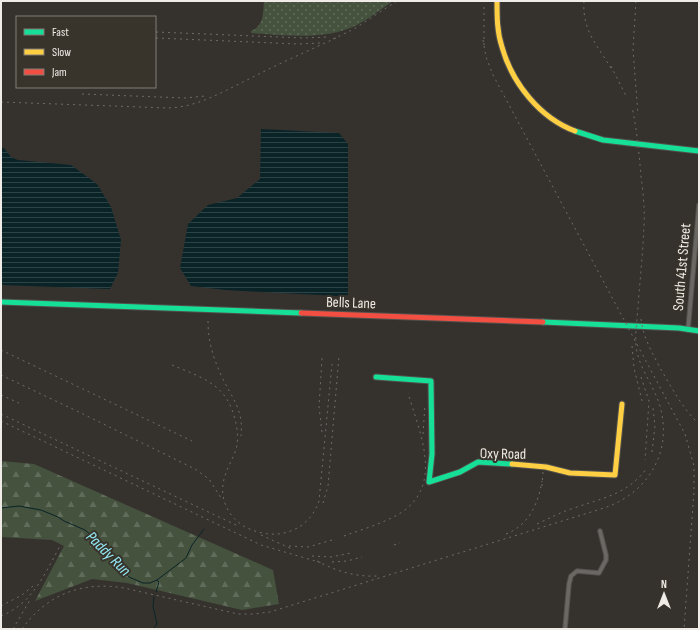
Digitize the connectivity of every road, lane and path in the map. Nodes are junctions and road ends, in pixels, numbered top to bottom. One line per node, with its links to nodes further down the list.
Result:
1 (498, 1): 2 (street)
2 (699, 151)
3 (699, 205): 5 (street, South 41st Street)
4 (1, 302): 5 (street, Bells Lane)
5 (688, 330): 6 (street, Bells Lane)
6 (699, 331)
7 (376, 377): 8 (street, Oxy Road)
8 (622, 404)
9 (600, 531): 10 (street)
10 (565, 629)

